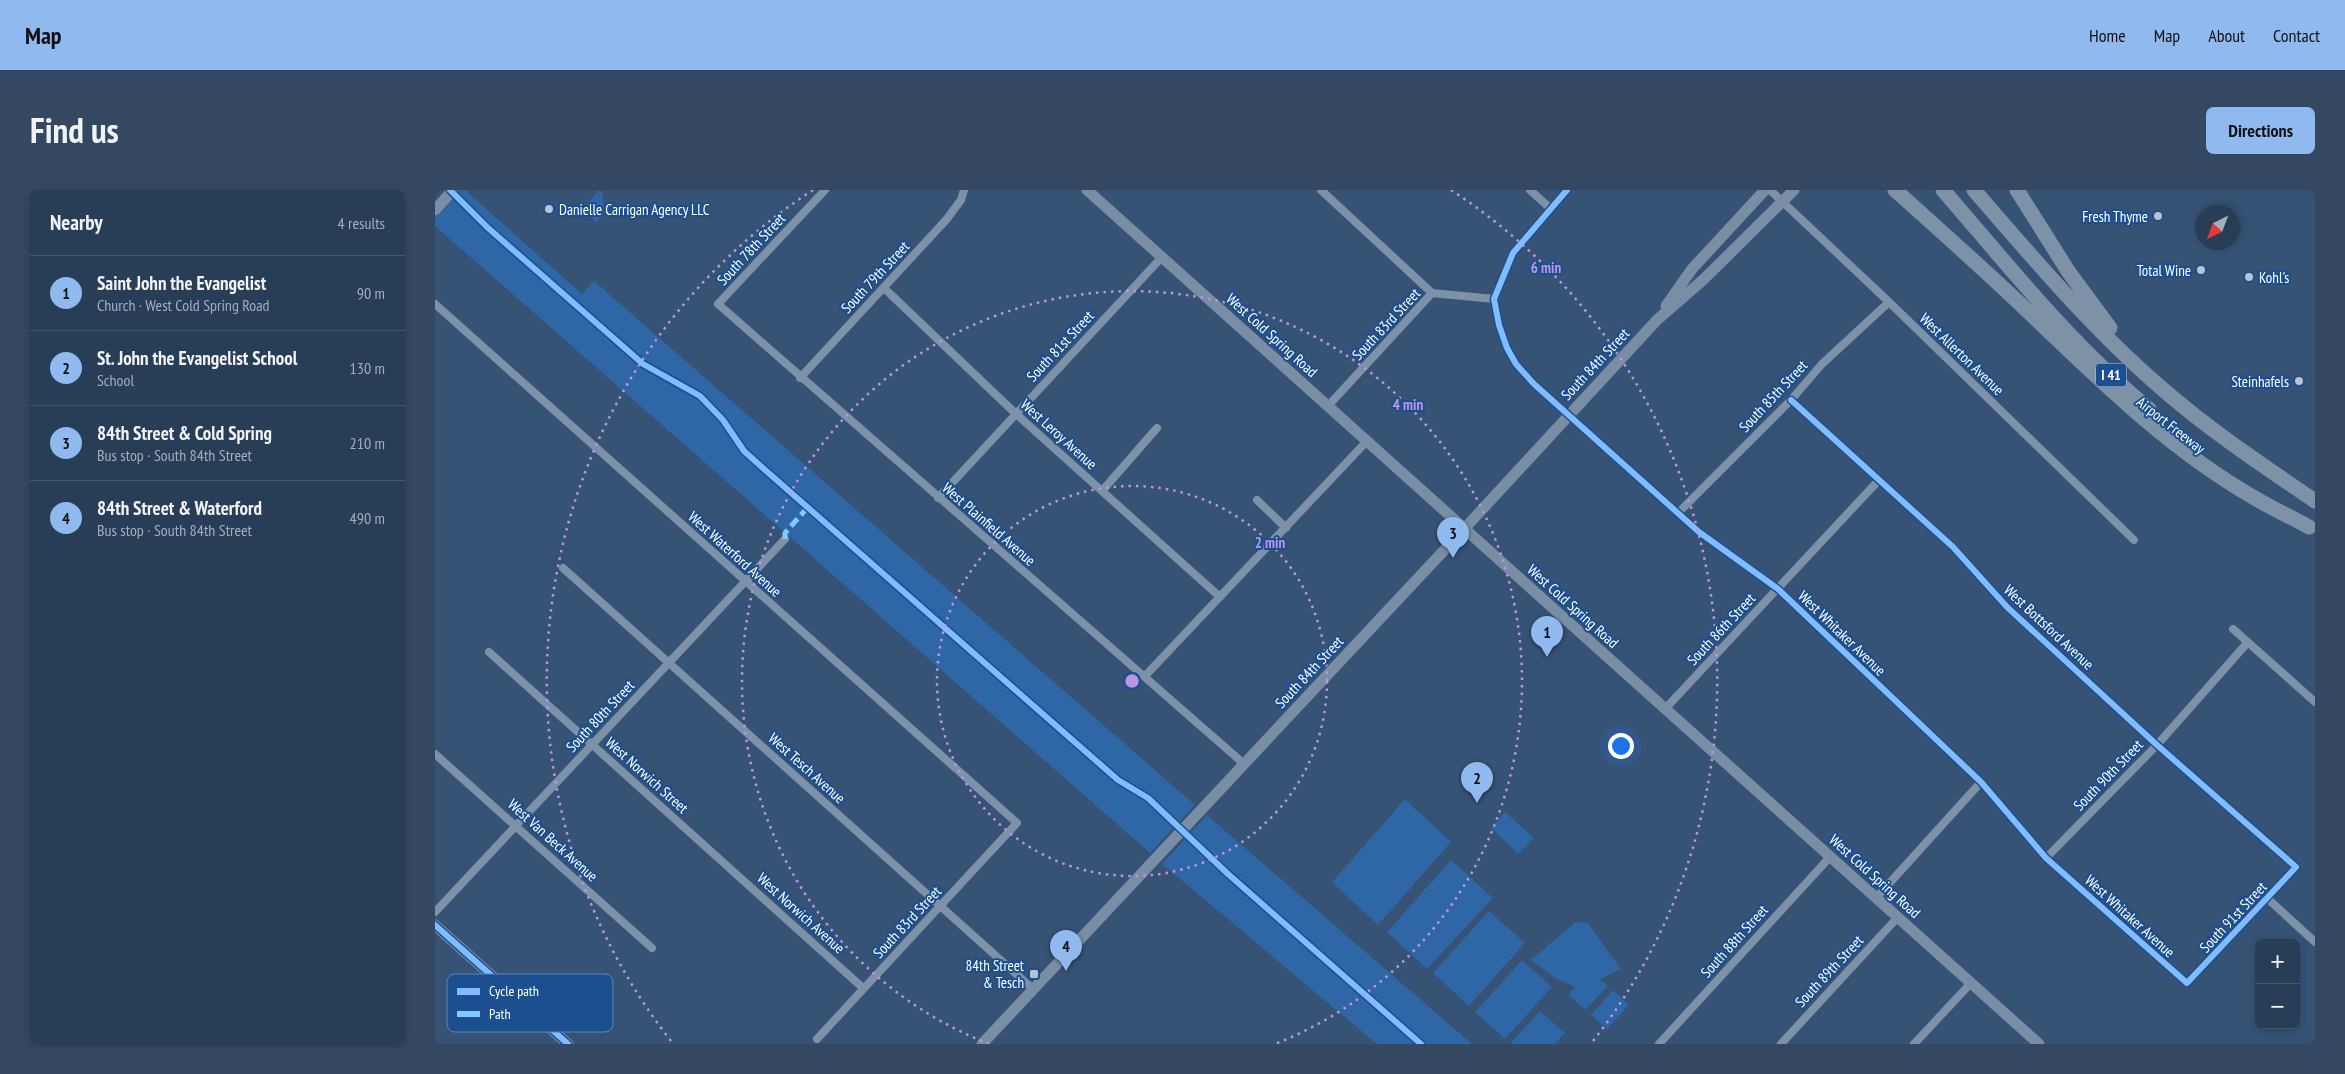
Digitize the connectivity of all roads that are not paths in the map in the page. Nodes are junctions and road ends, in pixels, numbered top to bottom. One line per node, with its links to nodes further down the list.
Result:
1 (453, 190): 17 (street)
2 (825, 190): 24 (street, South 78th Street)
3 (964, 190): 19 (street, South 79th Street)
4 (1087, 190): 18 (street, West Cold Spring Road)
5 (1321, 190): 20 (street)
6 (1530, 190): 16 (street)
7 (1567, 190): 16 (street)
8 (1765, 190): 25 (street, South 84th Street)
9 (1770, 190): 15 (street, West Allerton Avenue)
10 (1794, 190): 15 (street, South 84th Street)
11 (1895, 190): 42 (highway)
12 (1943, 190): 42 (highway, Airport Freeway / I 41)
13 (1974, 190): 31 (highway, Airport Freeway / I 41)
14 (2017, 190): 31 (highway)
15 (1782, 203): 22 (street, West Allerton Avenue); 25 (street, South 84th Street)
16 (1551, 209): 21 (street)
17 (435, 210)
18 (1162, 257): 28 (street, West Cold Spring Road); 29 (street, South 81st Street)
19 (884, 288): 26 (street, South 79th Street); 29 (street, West Leroy Avenue)
20 (1432, 293): 21 (street, South 83rd Street); 28 (street, South 83rd Street)
21 (1495, 299): 30 (street, West Whitaker Avenue)
22 (1889, 302): 27 (street, South 85th Street); 44 (street, West Allerton Avenue)
23 (435, 304): 46 (street, West Waterford Avenue)
24 (718, 304): 26 (street, West Plainfield Avenue)
25 (1657, 320): 30 (street, South 84th Street)
26 (800, 378): 36 (street, West Plainfield Avenue)
27 (1791, 400): 34 (street, West Bottsford Avenue); 39 (street, South 85th Street)
28 (1328, 406): 33 (street, West Cold Spring Road)
29 (1015, 413): 35 (street, West Leroy Avenue); 36 (street, South 81st Street)
30 (1569, 415): 39 (street, West Whitaker Avenue); 41 (street, South 84th Street)
31 (2206, 424): 38 (highway, Airport Freeway / I 41)
32 (1157, 428): 35 (street)
33 (1367, 441): 40 (street); 41 (street, West Cold Spring Road)
34 (1879, 480): 47 (street, South 86th Street); 57 (street, West Bottsford Avenue)
35 (1102, 491): 48 (street, West Leroy Avenue)
36 (938, 498): 53 (street, West Plainfield Avenue)
37 (1257, 500): 40 (street)
38 (2315, 501)
39 (1679, 512): 47 (street, West Whitaker Avenue)
40 (1286, 528): 48 (street)
41 (1465, 528): 55 (street, West Cold Spring Road); 59 (street, South 84th Street)
42 (2312, 529)
43 (785, 539): 46 (street, South 80th Street)
44 (2134, 540)
45 (563, 568): 52 (street, West Tesch Avenue)
46 (745, 581): 52 (street, South 80th Street); 61 (street, West Waterford Avenue)
47 (1778, 589): 55 (street, South 86th Street); 60 (street, West Whitaker Avenue)
48 (1220, 596): 53 (street)
49 (2233, 629): 50 (street)
50 (2248, 642): 54 (street); 57 (street, South 90th Street)
51 (489, 652): 56 (street, West Norwich Street)
52 (668, 662): 56 (street, South 80th Street); 69 (street, West Tesch Avenue)
53 (1145, 676): 59 (street, West Plainfield Avenue)
54 (2315, 702)
55 (1665, 709): 63 (street, West Cold Spring Road)
56 (593, 744): 62 (street, South 80th Street); 64 (street, West Norwich Street)
57 (2157, 745): 65 (street, South 90th Street); 66 (street, West Bottsford Avenue)
58 (435, 754): 62 (street, West Van Beck Avenue)
59 (1243, 763): 79 (street, South 84th Street)
60 (1981, 782): 65 (street, West Whitaker Avenue); 67 (street)
61 (1017, 824): 69 (street, South 83rd Street)
62 (517, 825): 70 (street, South 80th Street); 74 (street, West Van Beck Avenue)
63 (1830, 857): 67 (street, West Cold Spring Road); 84 (street, South 88th Street)
64 (719, 858): 78 (street, West Norwich Avenue)
65 (2046, 858): 77 (street, West Whitaker Avenue)
66 (2296, 867): 68 (street, South 91st Street)
67 (1876, 898): 71 (street, West Cold Spring Road)
68 (2268, 899): 73 (street); 77 (street, South 91st Street)
69 (940, 906): 78 (street, South 83rd Street); 79 (street, West Tesch Avenue)
70 (435, 912)
71 (1898, 917): 76 (street, West Cold Spring Road); 85 (street, South 89th Street)
72 (435, 925): 75 (street)
73 (2315, 942)
74 (652, 948)
75 (490, 974)
76 (1971, 982): 86 (street); 87 (street, West Cold Spring Road)
77 (2187, 983)
78 (863, 988): 81 (street, South 83rd Street)
79 (1033, 989): 83 (street, South 84th Street)
80 (555, 1032): 82 (street)
81 (817, 1039)
82 (568, 1044)
83 (982, 1044)
84 (1659, 1044)
85 (1781, 1044)
86 (1914, 1044)
87 (2039, 1044)

